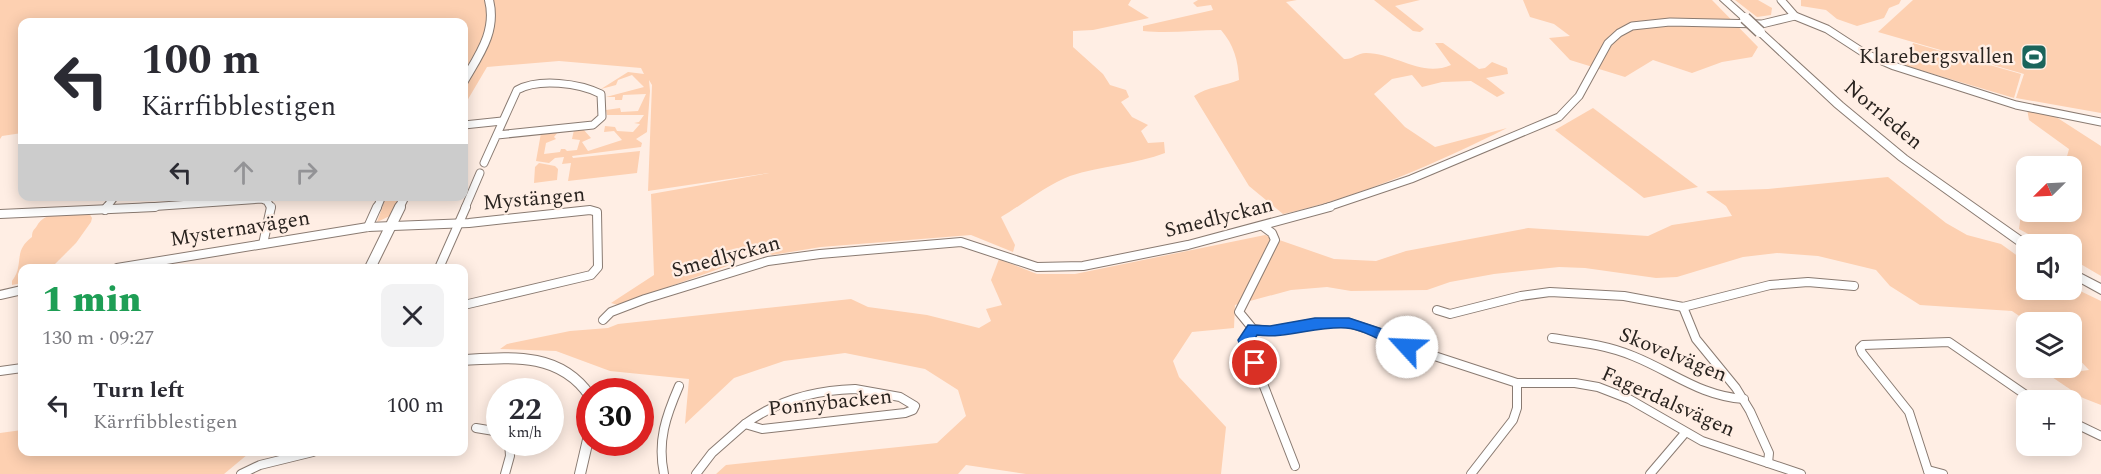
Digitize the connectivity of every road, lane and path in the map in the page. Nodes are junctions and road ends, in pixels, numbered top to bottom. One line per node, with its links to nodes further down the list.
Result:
1 (489, 0): 5 (street)
2 (1725, 0): 25 (highway, Norrleden, bridge)
3 (1781, 0): 4 (street)
4 (1796, 16): 7 (street); 24 (street, Smedlyckan)
5 (468, 73)
6 (502, 121): 8 (street); 9 (street, Mystängen); 9 (street, Mystängen)
7 (2101, 122)
8 (468, 125)
9 (496, 135): 10 (street, Mystängen)
10 (484, 163)
11 (480, 173): 18 (street, Mystängen)
12 (111, 201): 19 (street)
13 (233, 201): 19 (street)
14 (267, 201): 26 (street)
15 (380, 201): 23 (street)
16 (403, 201): 22 (street)
17 (468, 201): 21 (street, Mystängen)
18 (468, 201)
19 (105, 210): 20 (street)
20 (0, 214)
21 (458, 224): 22 (street, Mystängen); 29 (street, Mystängen); 35 (street, Mystängen)
22 (391, 225): 23 (street, Mysternavägen); 28 (street)
23 (368, 227): 26 (street, Mysternavägen)
24 (1264, 227): 38 (street, Smedlyckan); 39 (street)
25 (2016, 238)
26 (263, 244): 27 (street, Mysternavägen)
27 (141, 264)
28 (372, 264)
29 (441, 264)
30 (2082, 279): 32 (highway)
31 (1854, 286): 36 (street)
32 (2101, 290)
33 (18, 291): 34 (street)
34 (0, 295)
35 (468, 304)
36 (1683, 307): 37 (street); 48 (street)
37 (1437, 310)
38 (603, 320)
39 (1253, 329): 45 (street, Fagerdalsvägen); 59 (street)
40 (1552, 338): 48 (street, Skovelvägen)
41 (468, 360): 44 (street)
42 (18, 369): 43 (street)
43 (0, 371)
44 (576, 378)
45 (1517, 383): 53 (street, Fagerdalsvägen); 66 (street)
46 (679, 386): 64 (street)
47 (2019, 390): 60 (street)
48 (1744, 399): 58 (street)
49 (745, 424): 49 (street, Ponnybacken); 65 (street, Ponnybacken)
50 (2082, 427): 54 (street)
51 (476, 428): 52 (street)
52 (486, 430)
53 (1685, 433): 58 (street, Fagerdalsvägen); 67 (street)
54 (2101, 436)
55 (297, 456): 61 (street)
56 (510, 456): 62 (street)
57 (584, 456): 63 (street)
58 (1768, 463): 68 (street, Fagerdalsvägen)
59 (1295, 466)
60 (1928, 472): 69 (street)
61 (241, 474)
62 (505, 474)
63 (580, 474)
64 (664, 474)
65 (696, 474)
66 (1471, 474)
67 (1650, 474)
68 (1801, 474)
69 (1942, 474)

